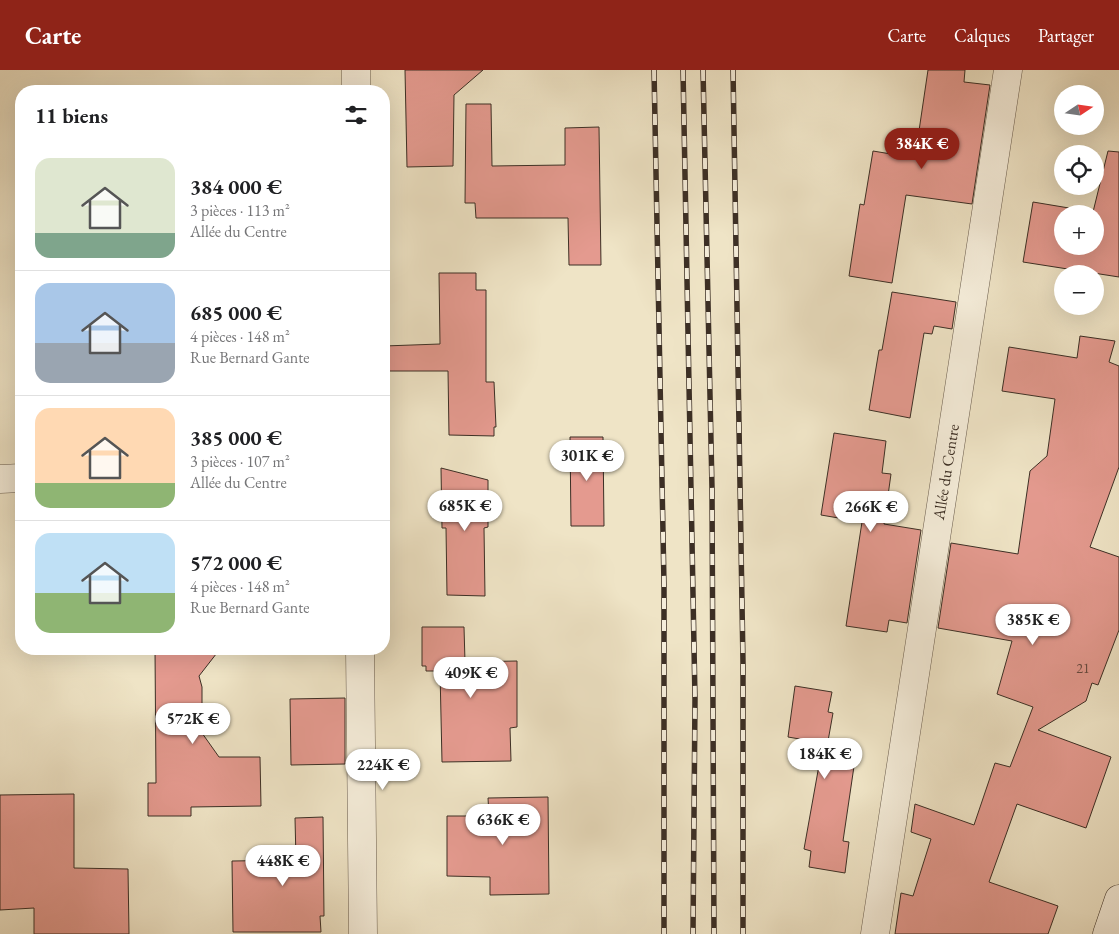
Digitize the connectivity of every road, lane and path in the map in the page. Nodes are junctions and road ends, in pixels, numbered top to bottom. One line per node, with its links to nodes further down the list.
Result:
1 (356, 70): 3 (street)
2 (1008, 70): 9 (street, Allée du Centre)
3 (356, 85)
4 (15, 478): 5 (street)
5 (0, 479)
6 (360, 655): 8 (street)
7 (1119, 899): 10 (street)
8 (363, 934)
9 (876, 934)
10 (1107, 934)

